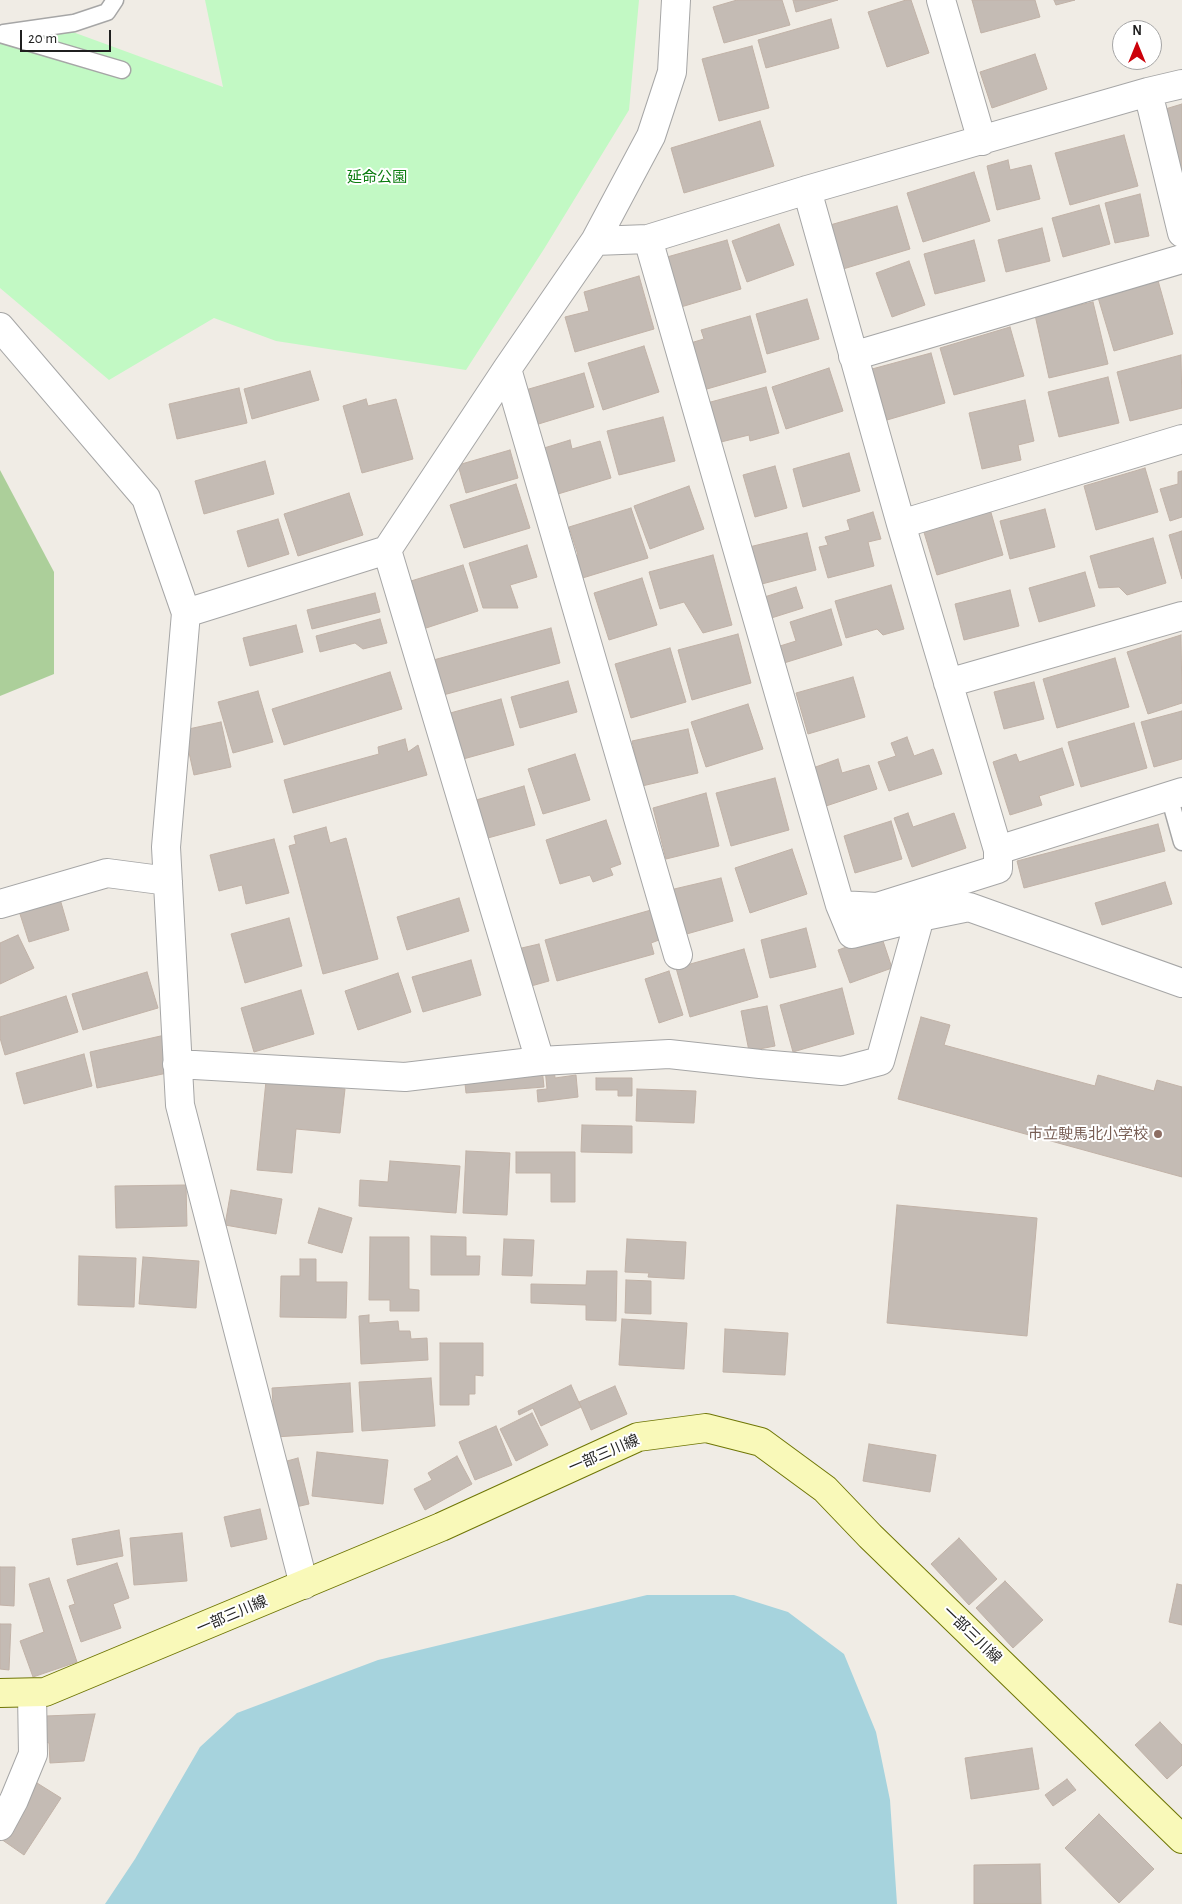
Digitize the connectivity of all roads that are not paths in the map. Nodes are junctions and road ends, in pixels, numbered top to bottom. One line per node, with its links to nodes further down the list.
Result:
1 (115, 0): 4 (lane)
2 (676, 0): 12 (street)
3 (941, 0): 8 (street)
4 (0, 34): 5 (lane)
5 (122, 70)
6 (1182, 84): 7 (street)
7 (1148, 92): 8 (street); 10 (street)
8 (982, 141): 9 (street)
9 (807, 190): 11 (street); 15 (street)
10 (1182, 232)
11 (648, 238): 12 (street); 28 (street)
12 (595, 241): 16 (street)
13 (1182, 258): 15 (street)
14 (0, 327): 20 (street)
15 (853, 356): 18 (street)
16 (507, 369): 19 (street); 30 (street)
17 (1182, 439): 18 (street)
18 (901, 524): 22 (street)
19 (387, 550): 20 (street); 32 (street)
20 (186, 613): 26 (street)
21 (1182, 616): 22 (street)
22 (948, 683): 25 (street)
23 (1175, 794): 24 (lane); 25 (street)
24 (1182, 842)
25 (998, 850): 28 (street)
26 (168, 881): 27 (street); 33 (street)
27 (0, 904)
28 (840, 905): 29 (street)
29 (920, 917): 31 (street); 32 (street)
30 (678, 955)
31 (1182, 983)
32 (540, 1061): 33 (street)
33 (177, 1064): 34 (street)
34 (304, 1585): 36 (main road, 一部三川線); 38 (main road, 一部三川線)
35 (0, 1693): 36 (main road, 一部三川線)
36 (32, 1693): 37 (street)
37 (0, 1826)
38 (1182, 1839)

